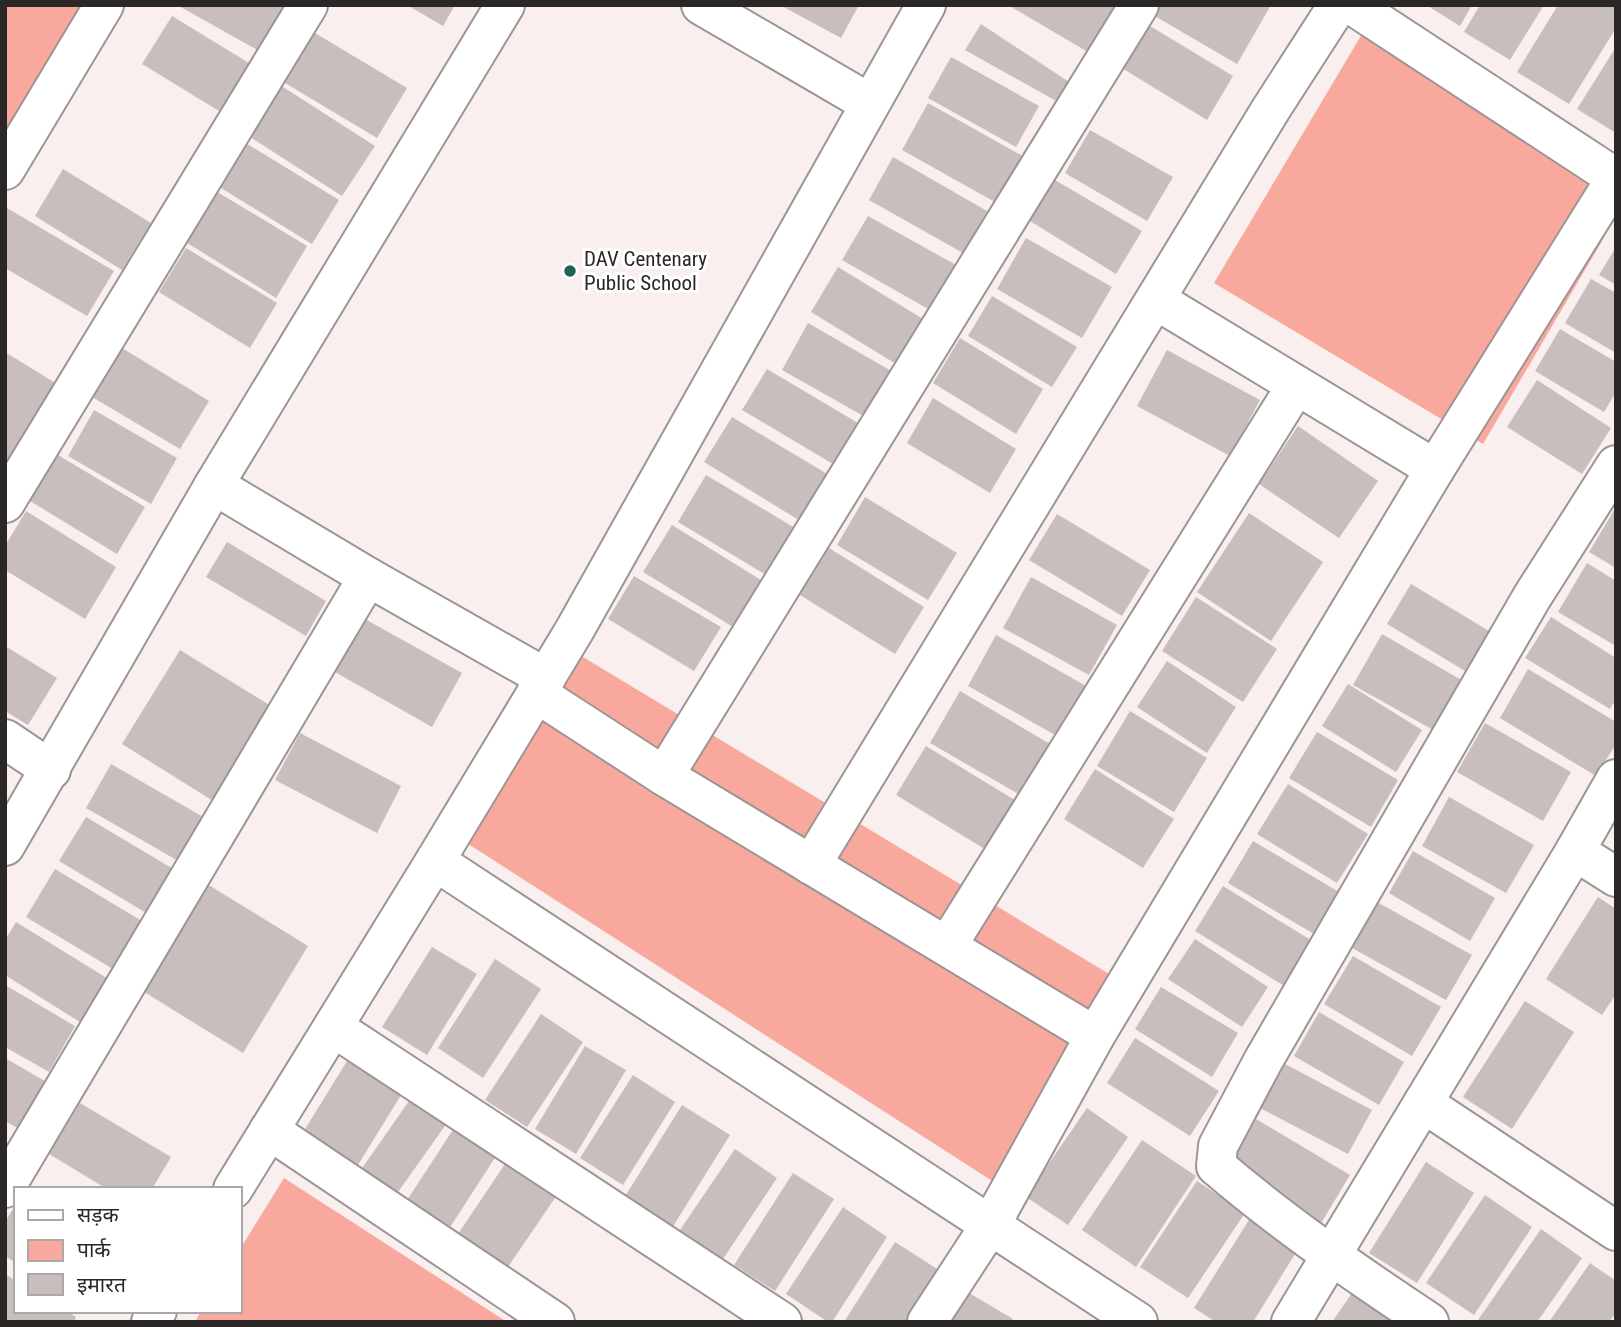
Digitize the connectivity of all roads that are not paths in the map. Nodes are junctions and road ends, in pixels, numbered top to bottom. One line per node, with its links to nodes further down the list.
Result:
1 (104, 5): 10 (street)
2 (308, 5): 17 (street)
3 (505, 5): 16 (street)
4 (926, 5): 9 (street)
5 (1139, 5): 22 (street)
6 (1338, 5): 12 (street)
7 (1352, 5): 11 (street)
8 (708, 7): 9 (street)
9 (869, 103): 19 (street)
10 (5, 170)
11 (1616, 178): 15 (street)
12 (1156, 300): 13 (street); 27 (street)
13 (1296, 386): 15 (street); 29 (street)
14 (1616, 465): 38 (street)
15 (1435, 469): 31 (street)
16 (214, 485): 18 (street); 21 (street)
17 (5, 503)
18 (368, 577): 19 (street); 35 (street)
19 (541, 685): 22 (street); 26 (street)
20 (5, 740): 21 (street)
21 (51, 770): 24 (street)
22 (664, 776): 27 (street)
23 (1616, 779): 25 (street)
24 (5, 846)
25 (1575, 851): 28 (street); 32 (street)
26 (435, 861): 30 (street); 36 (street)
27 (811, 865): 29 (street)
28 (1616, 877)
29 (947, 946): 31 (street)
30 (333, 1027): 33 (street); 40 (street)
31 (1095, 1037): 36 (street)
32 (1423, 1103): 37 (street); 38 (street)
33 (269, 1130): 34 (street); 39 (street)
34 (234, 1187)
35 (5, 1188)
36 (991, 1224): 41 (street); 42 (street)
37 (1616, 1231)
38 (1329, 1256): 43 (street); 44 (street)
39 (555, 1322)
40 (782, 1322)
41 (927, 1322)
42 (1138, 1322)
43 (1291, 1322)
44 (1429, 1322)

